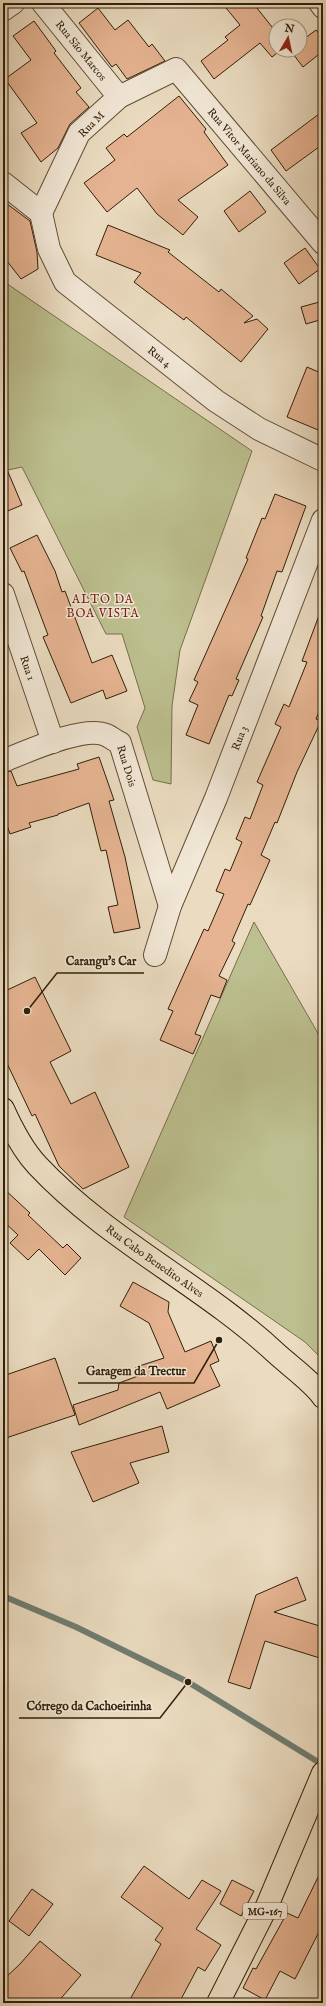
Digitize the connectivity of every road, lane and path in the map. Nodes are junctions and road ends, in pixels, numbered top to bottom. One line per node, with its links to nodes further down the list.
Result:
1 (13, 3): 5 (street)
2 (43, 3): 7 (street, Rua São Marcos)
3 (320, 3): 4 (street)
4 (323, 7)
5 (3, 10)
6 (176, 69): 7 (street, Rua M); 10 (street, Rua Vitor Mariano da Silva)
7 (119, 97): 9 (street, Rua M)
8 (3, 183): 9 (street)
9 (41, 213): 11 (street, Rua 4)
10 (323, 243)
11 (323, 460)
12 (323, 520): 16 (street, Rua 3)
13 (3, 594): 14 (street, Rua 1)
14 (53, 742): 15 (street, Rua Dois); 16 (street, Rua Dois)
15 (3, 761)
16 (170, 906): 17 (street, Rua 3)
17 (154, 955)
18 (3, 1109): 19 (main road, Rua Cabo Benedito Alves)
19 (323, 1397)
20 (323, 1773): 21 (main road, MG-167)
21 (218, 2003)

